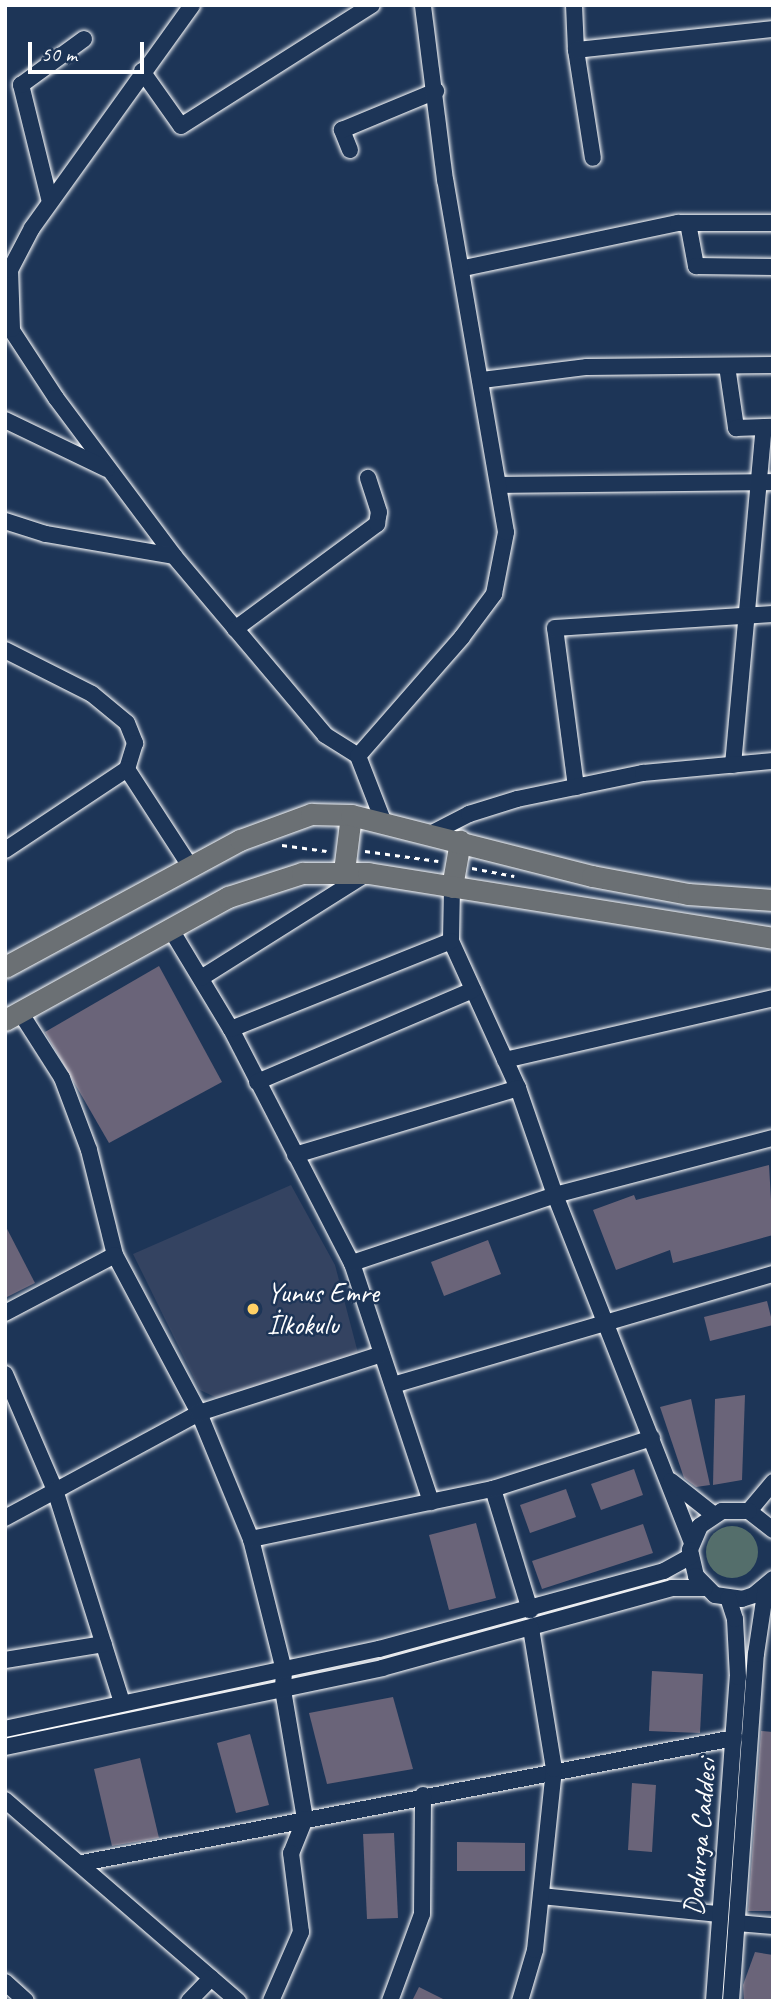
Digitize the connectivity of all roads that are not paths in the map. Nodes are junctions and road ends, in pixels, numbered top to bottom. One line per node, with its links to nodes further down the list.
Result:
1 (192, 5): 8 (street)
2 (372, 5): 8 (street)
3 (423, 5): 9 (street)
4 (574, 5): 7 (street)
5 (773, 29): 7 (street)
6 (84, 39): 12 (street)
7 (576, 50): 11 (street)
8 (142, 71): 12 (street)
9 (436, 91): 10 (street); 16 (street)
10 (349, 150)
11 (593, 158)
12 (50, 202): 17 (street)
13 (688, 223): 14 (street); 15 (street); 16 (street)
14 (773, 223)
15 (773, 267)
16 (464, 268): 20 (street)
17 (9, 325): 23 (street)
18 (773, 365): 19 (street)
19 (727, 366): 20 (street); 22 (street)
20 (482, 380): 26 (street)
21 (5, 420): 23 (street)
22 (768, 427): 25 (street)
23 (112, 471): 28 (street)
24 (368, 478): 31 (street)
25 (766, 482): 26 (street); 30 (street)
26 (501, 485): 33 (street)
27 (5, 521): 28 (street)
28 (174, 556): 31 (street)
29 (773, 614): 30 (street)
30 (746, 615): 35 (street); 37 (street)
31 (235, 629): 33 (street)
32 (5, 650): 36 (street)
33 (358, 756): 39 (street)
34 (773, 761): 35 (street)
35 (733, 765): 37 (street)
36 (127, 769): 42 (street); 43 (street)
37 (576, 786): 40 (street)
38 (351, 815): 39 (main road); 43 (main road); 44 (main road)
39 (384, 823): 40 (main road)
40 (432, 834): 41 (main road)
41 (460, 841): 46 (main road); 47 (main road)
42 (5, 850)
43 (190, 866): 51 (main road)
44 (344, 871): 45 (main road); 48 (main road)
45 (369, 873): 46 (main road); 52 (street)
46 (452, 887): 49 (main road); 50 (street)
47 (773, 900)
48 (170, 928): 52 (street); 55 (main road)
49 (773, 938)
50 (451, 941): 53 (street); 56 (street)
51 (5, 967)
52 (201, 978): 56 (street)
53 (472, 989): 57 (street); 58 (street)
54 (773, 998): 57 (street)
55 (13, 1016): 63 (street)
56 (231, 1029): 58 (street)
57 (505, 1060): 59 (street)
58 (257, 1082): 61 (street)
59 (518, 1088): 61 (street); 62 (street)
60 (773, 1138): 62 (street)
61 (295, 1156): 64 (street)
62 (555, 1195): 64 (street); 67 (street)
63 (115, 1255): 66 (street); 71 (street)
64 (352, 1263): 68 (street)
65 (773, 1274): 67 (street)
66 (5, 1313)
67 (603, 1321): 70 (street); 72 (street)
68 (382, 1354): 70 (street); 71 (street)
69 (5, 1374): 76 (street)
70 (393, 1385): 77 (street)
71 (199, 1413): 76 (street); 82 (street)
72 (652, 1438): 73 (street); 75 (street)
73 (671, 1481): 79 (street); 83 (street)
74 (773, 1482): 78 (street)
75 (493, 1489): 77 (street); 87 (street)
76 (55, 1490): 80 (street); 90 (street)
77 (431, 1502): 82 (street)
78 (749, 1511): 79 (street); 81 (street)
79 (714, 1515): 83 (street)
80 (5, 1518)
81 (773, 1530)
82 (251, 1539): 92 (street)
83 (691, 1549): 85 (street); 87 (street)
84 (769, 1583): 86 (street); 88 (street)
85 (705, 1588): 86 (street); 89 (street)
86 (728, 1598): 96 (street, Dodurga Caddesi)
87 (530, 1610): 92 (street)
88 (768, 1611): 105 (street)
89 (531, 1628): 93 (street); 98 (street)
90 (104, 1644): 91 (street); 94 (street)
91 (5, 1660)
92 (284, 1670): 93 (street); 94 (street)
93 (283, 1690): 97 (street); 101 (street)
94 (122, 1703): 95 (street)
95 (5, 1729)
96 (734, 1738): 98 (street); 104 (street, Dodurga Caddesi)
97 (5, 1747)
98 (554, 1769): 99 (street); 103 (street)
99 (423, 1795): 101 (street); 113 (street)
100 (5, 1800): 102 (street)
101 (305, 1819): 102 (street); 112 (street)
102 (82, 1863): 107 (street)
103 (541, 1896): 104 (street); 114 (street)
104 (719, 1914): 115 (street, Dodurga Caddesi)
105 (737, 1923): 106 (street); 116 (street)
106 (773, 1926)
107 (211, 1978): 110 (street); 111 (street)
108 (5, 1982): 109 (street)
109 (26, 2001)
110 (189, 2001)
111 (238, 2001)
112 (271, 2001)
113 (390, 2001)
114 (520, 2001)
115 (714, 2001)
116 (731, 2001)

